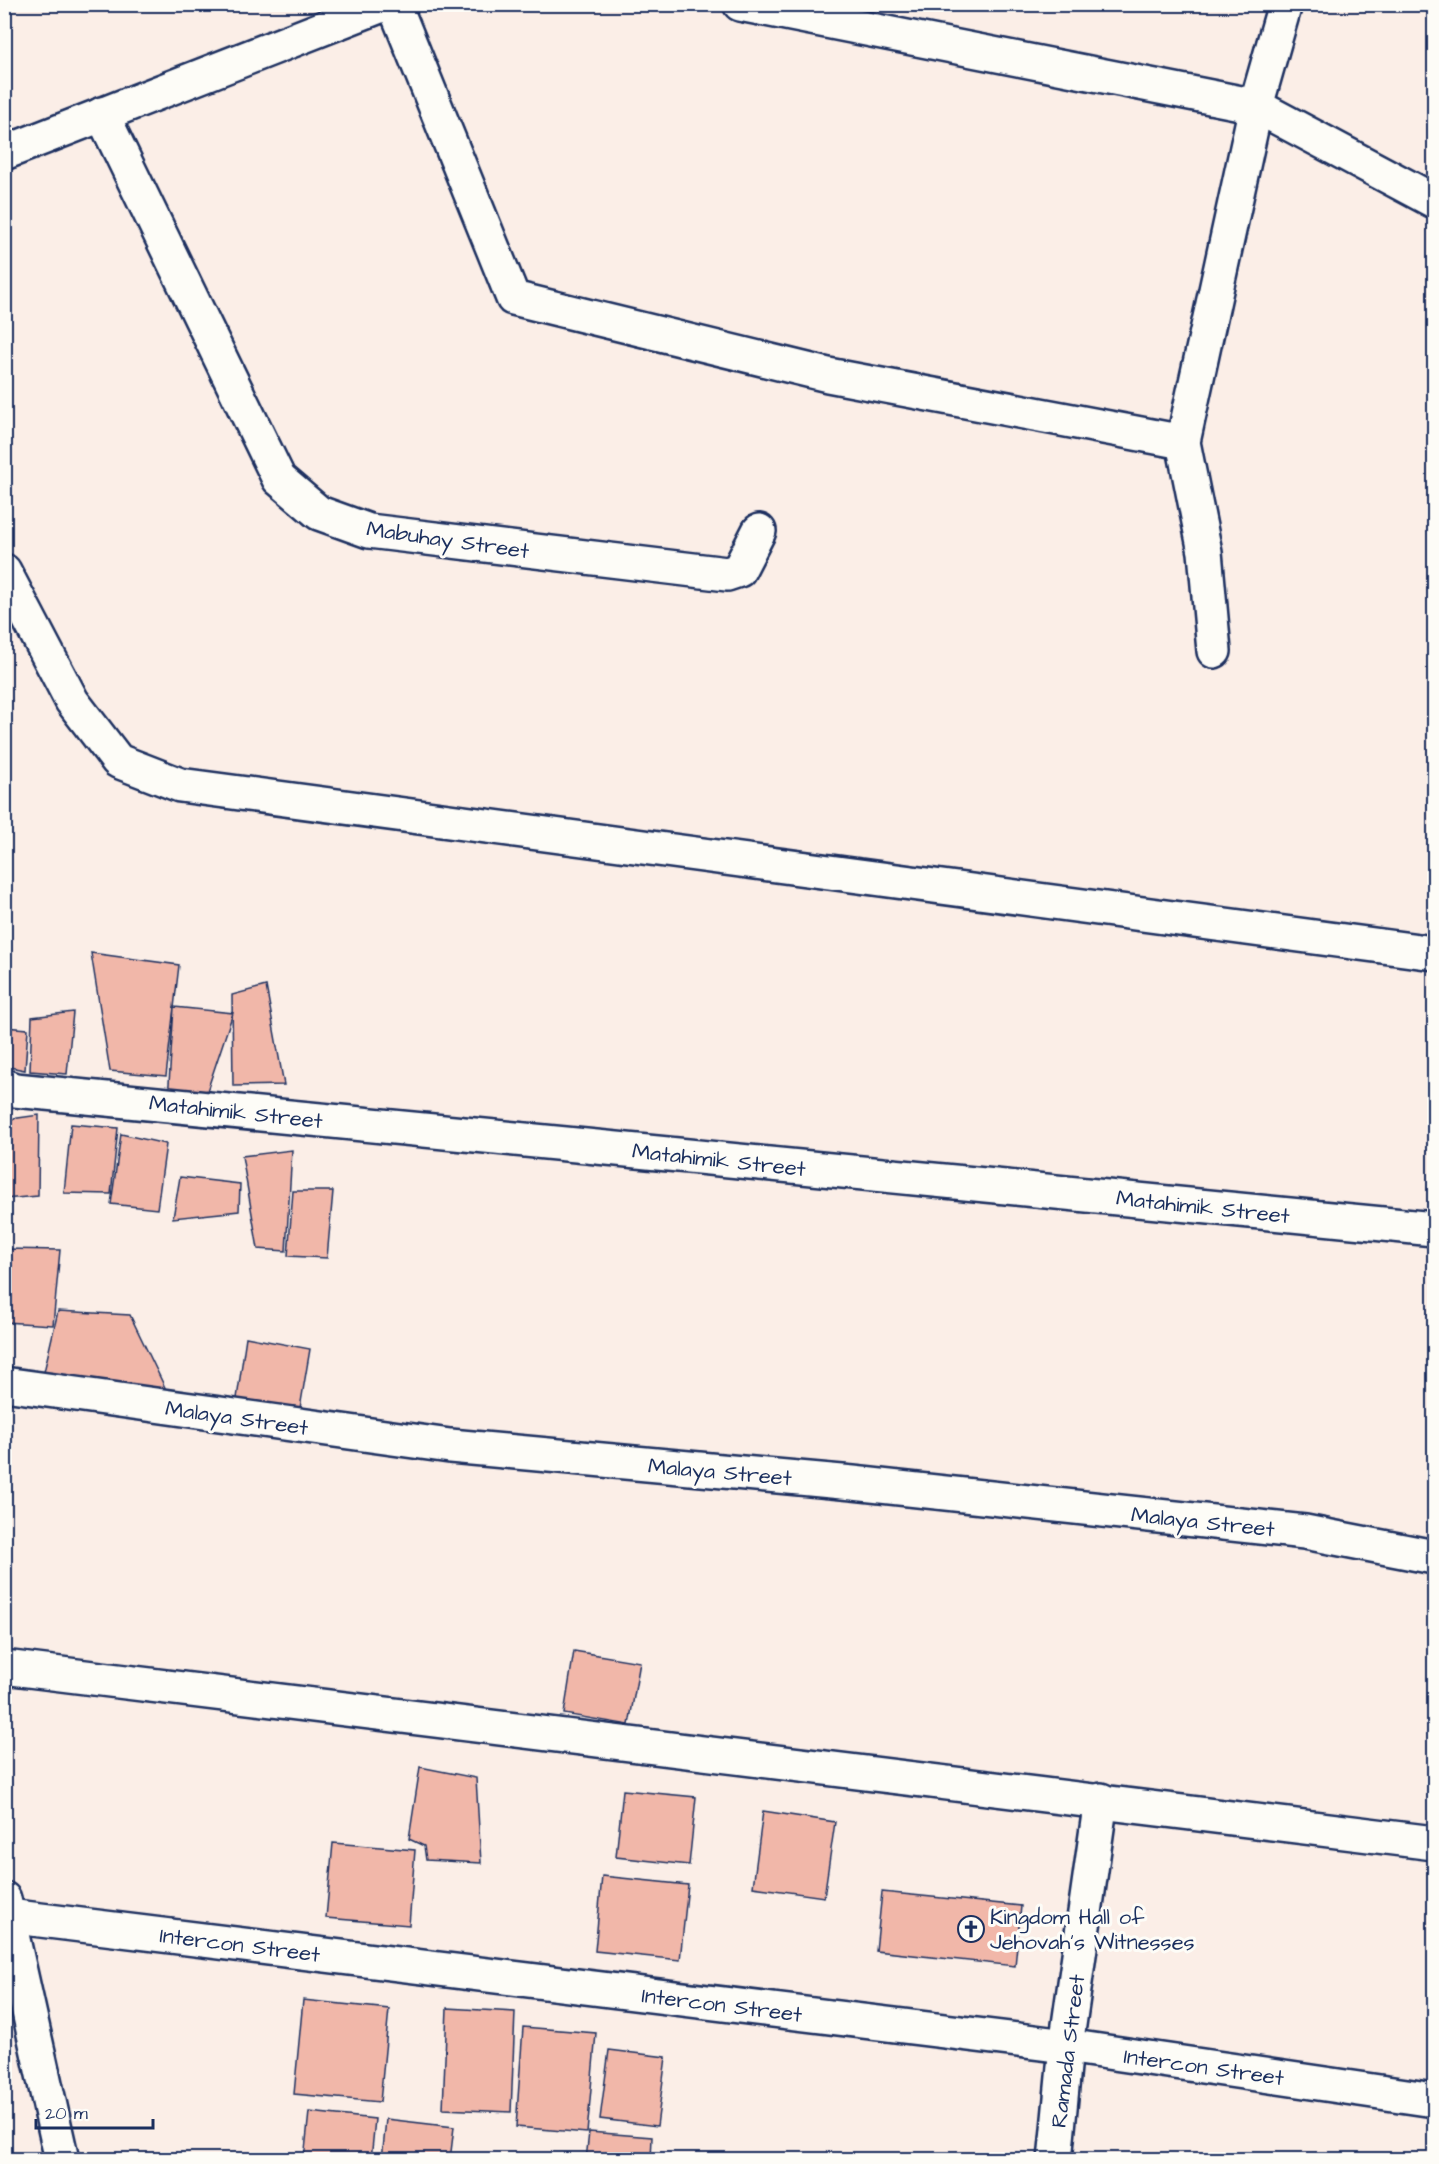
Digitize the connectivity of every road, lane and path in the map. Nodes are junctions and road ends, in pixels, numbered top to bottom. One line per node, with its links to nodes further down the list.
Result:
1 (385, 4): 6 (street)
2 (394, 4): 9 (street)
3 (740, 4): 5 (street)
4 (1285, 4): 5 (street)
5 (1256, 106): 8 (street); 9 (street)
6 (102, 114): 7 (street); 10 (street, Mabuhay Street)
7 (4, 153)
8 (1434, 201)
9 (1183, 442): 12 (street)
10 (759, 531)
11 (4, 571): 13 (street)
12 (1214, 651)
13 (1434, 953)
14 (4, 1086): 15 (street, Matahimik Street)
15 (1434, 1229)
16 (4, 1384): 17 (street, Malaya Street)
17 (1434, 1557)
18 (4, 1667): 19 (street)
19 (1101, 1800): 20 (street); 22 (street, Ramada Street)
20 (1434, 1843)
21 (6, 1907): 22 (street, Intercon Street); 24 (street)
22 (1066, 2046): 23 (street, Intercon Street); 25 (street, Ramada Street)
23 (1434, 2100)
24 (62, 2160)
25 (1054, 2160)

